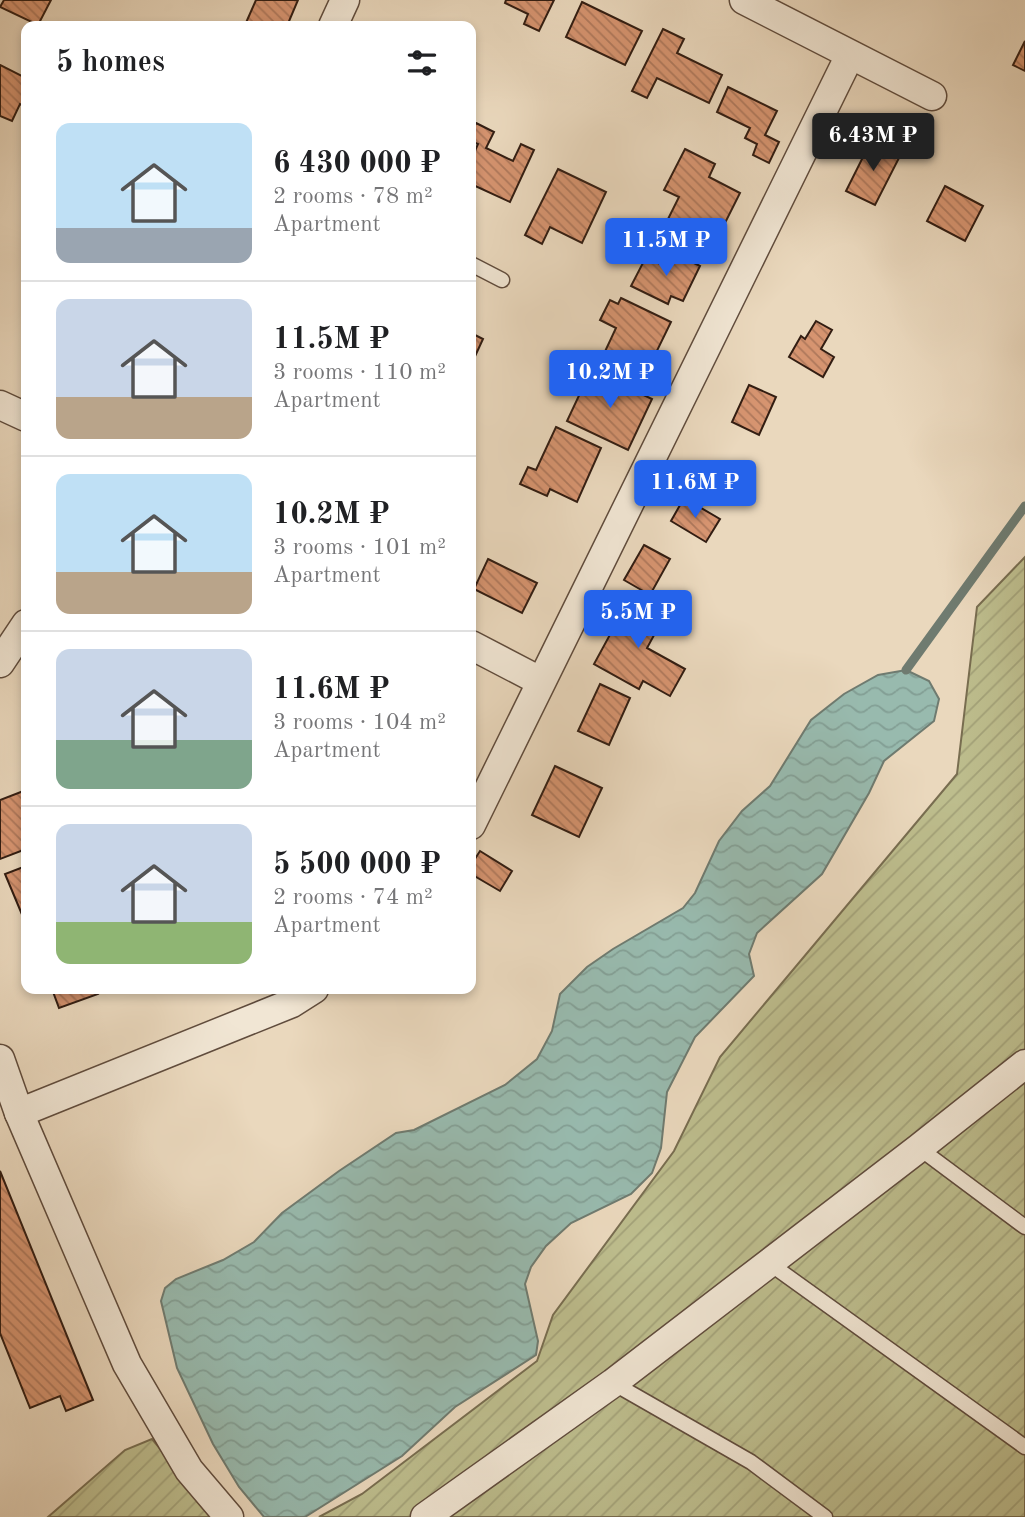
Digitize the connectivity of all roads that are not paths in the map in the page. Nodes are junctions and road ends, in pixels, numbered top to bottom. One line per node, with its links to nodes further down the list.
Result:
1 (345, 0): 3 (street)
2 (744, 0): 4 (street)
3 (335, 21)
4 (850, 55): 5 (street); 13 (street)
5 (932, 96)
6 (476, 267): 7 (lane)
7 (502, 280)
8 (0, 405): 9 (street)
9 (21, 415)
10 (21, 638): 12 (street)
11 (476, 648): 13 (street)
12 (0, 663)
13 (540, 681): 14 (street)
14 (476, 815)
15 (306, 994): 18 (street)
16 (0, 1059): 18 (street)
17 (1025, 1065): 19 (street)
18 (19, 1112): 24 (street)
19 (919, 1149): 20 (lane); 21 (street)
20 (1025, 1227)
21 (769, 1263): 22 (street); 23 (lane)
22 (613, 1383): 25 (street); 26 (lane)
23 (1025, 1447)
24 (229, 1517)
25 (425, 1517)
26 (825, 1517)

